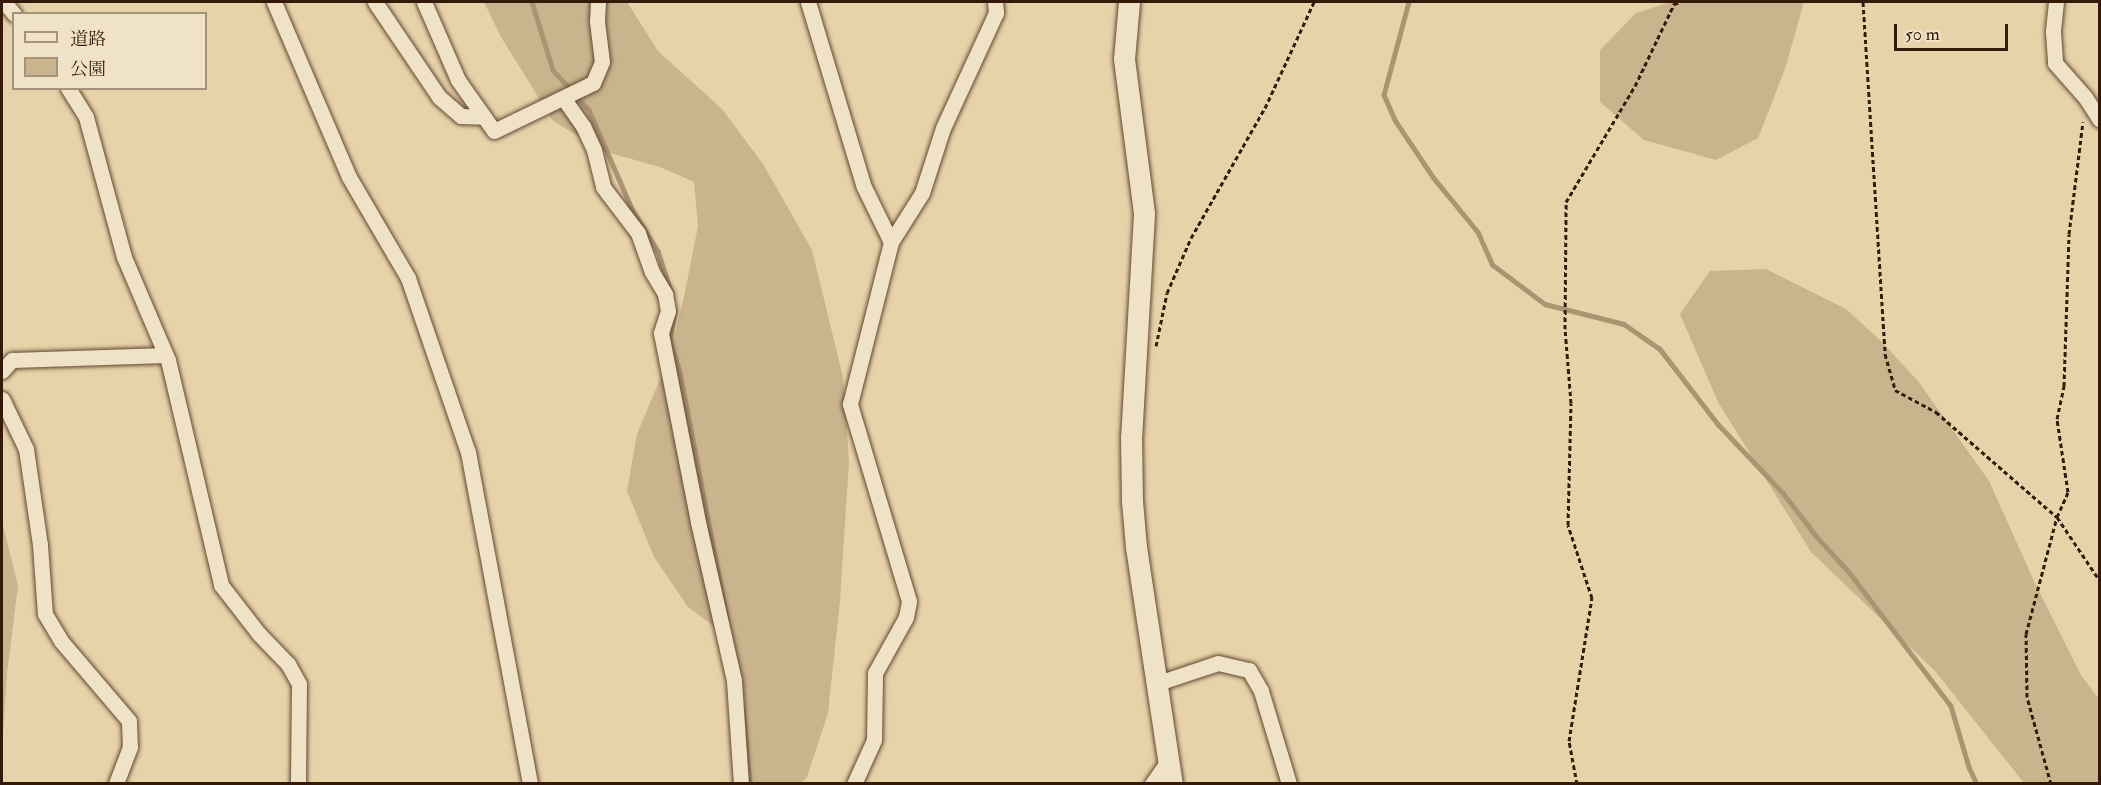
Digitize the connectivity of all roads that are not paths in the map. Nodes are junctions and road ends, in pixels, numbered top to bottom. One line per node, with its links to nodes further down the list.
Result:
1 (274, 2): 21 (street)
2 (375, 2): 11 (street)
3 (424, 2): 11 (street)
4 (598, 2): 10 (street)
5 (808, 2): 13 (street)
6 (995, 2): 13 (street)
7 (1129, 2): 17 (street)
8 (2056, 2): 12 (street)
9 (69, 90): 14 (street)
10 (566, 98): 11 (street); 22 (street)
11 (484, 117)
12 (2100, 120)
13 (891, 242): 23 (street)
14 (166, 355): 15 (street); 20 (street)
15 (2, 370)
16 (2, 399): 19 (street)
17 (1155, 684): 18 (street); 26 (street)
18 (1168, 760): 24 (street); 25 (street)
19 (116, 783)
20 (298, 783)
21 (530, 783)
22 (741, 783)
23 (854, 783)
24 (1152, 783)
25 (1172, 783)
26 (1289, 783)

